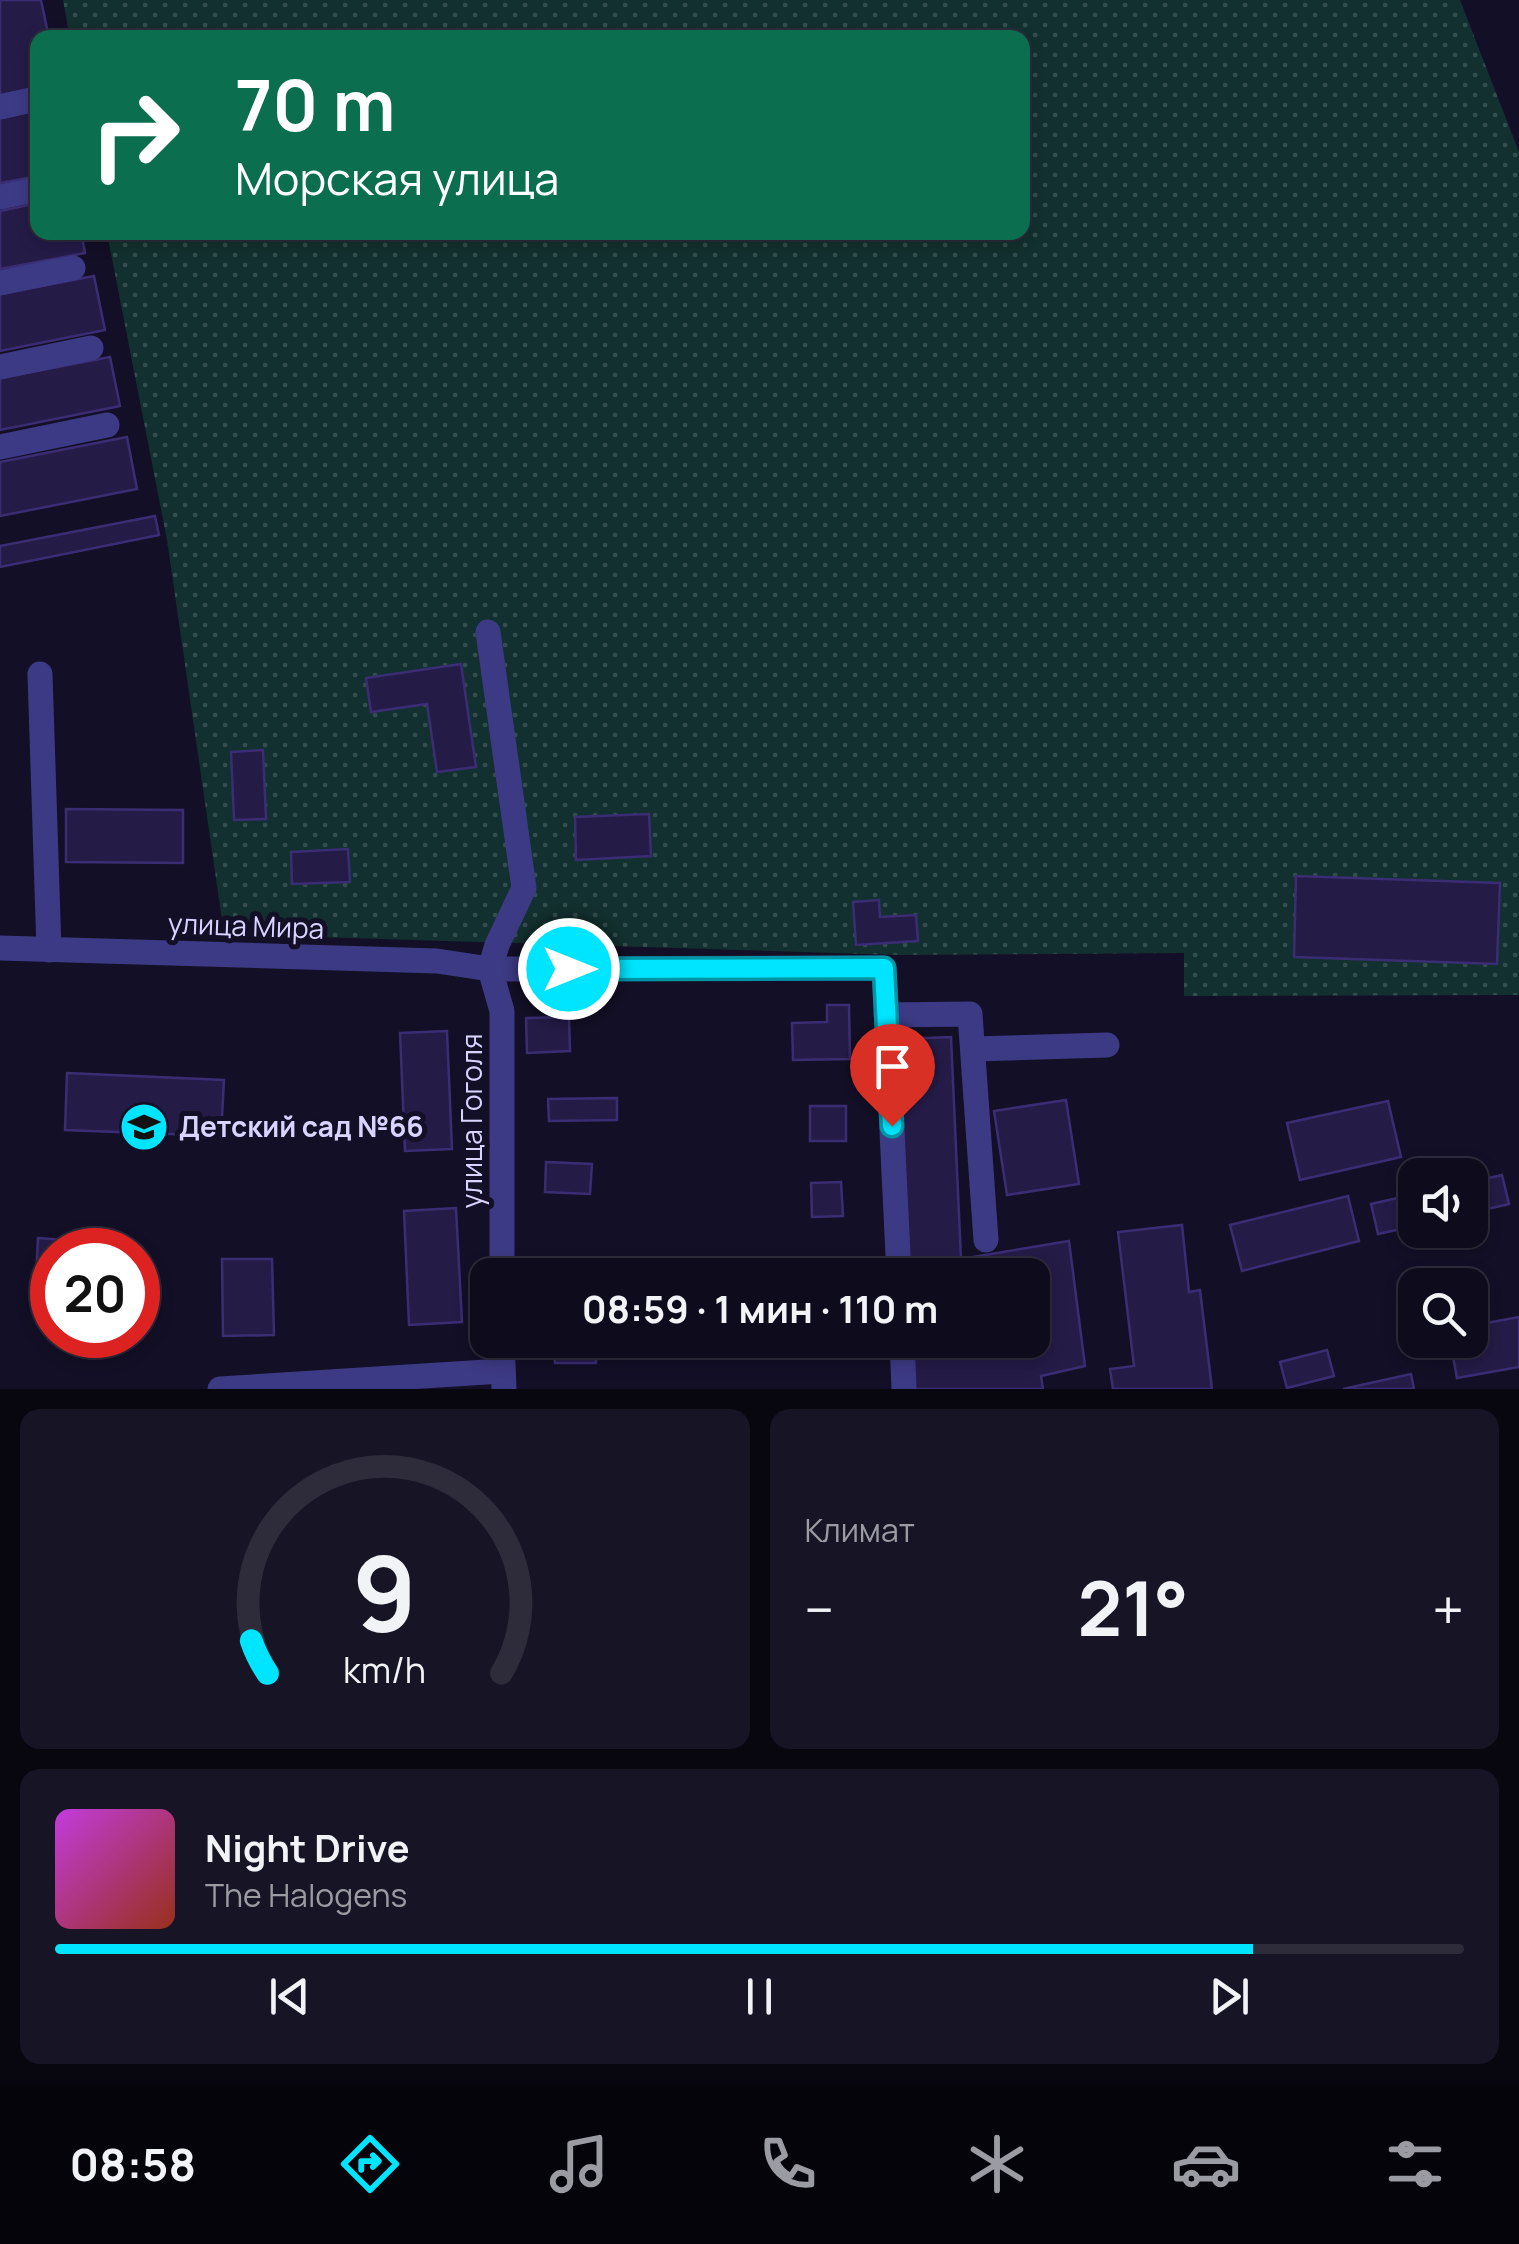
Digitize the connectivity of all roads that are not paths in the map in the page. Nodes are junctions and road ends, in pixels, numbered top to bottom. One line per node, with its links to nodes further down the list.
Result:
1 (30, 101): 2 (street)
2 (0, 107)
3 (30, 191): 4 (street)
4 (0, 197)
5 (73, 268): 6 (street)
6 (0, 283)
7 (91, 348): 8 (street)
8 (0, 366)
9 (107, 425): 10 (street)
10 (0, 447)
11 (488, 632): 15 (street)
12 (40, 674): 14 (street)
13 (0, 948): 14 (street, улица Мира)
14 (49, 950): 15 (street, улица Мира)
15 (490, 969): 16 (street, улица Мира); 20 (street, улица Гоголя)
16 (886, 1015): 18 (street); 21 (street)
17 (1107, 1045): 18 (street)
18 (972, 1049): 19 (street)
19 (986, 1240)
20 (502, 1258)
21 (898, 1258)
22 (903, 1358): 25 (street)
23 (503, 1380): 24 (street)
24 (220, 1389)
25 (904, 1389)

